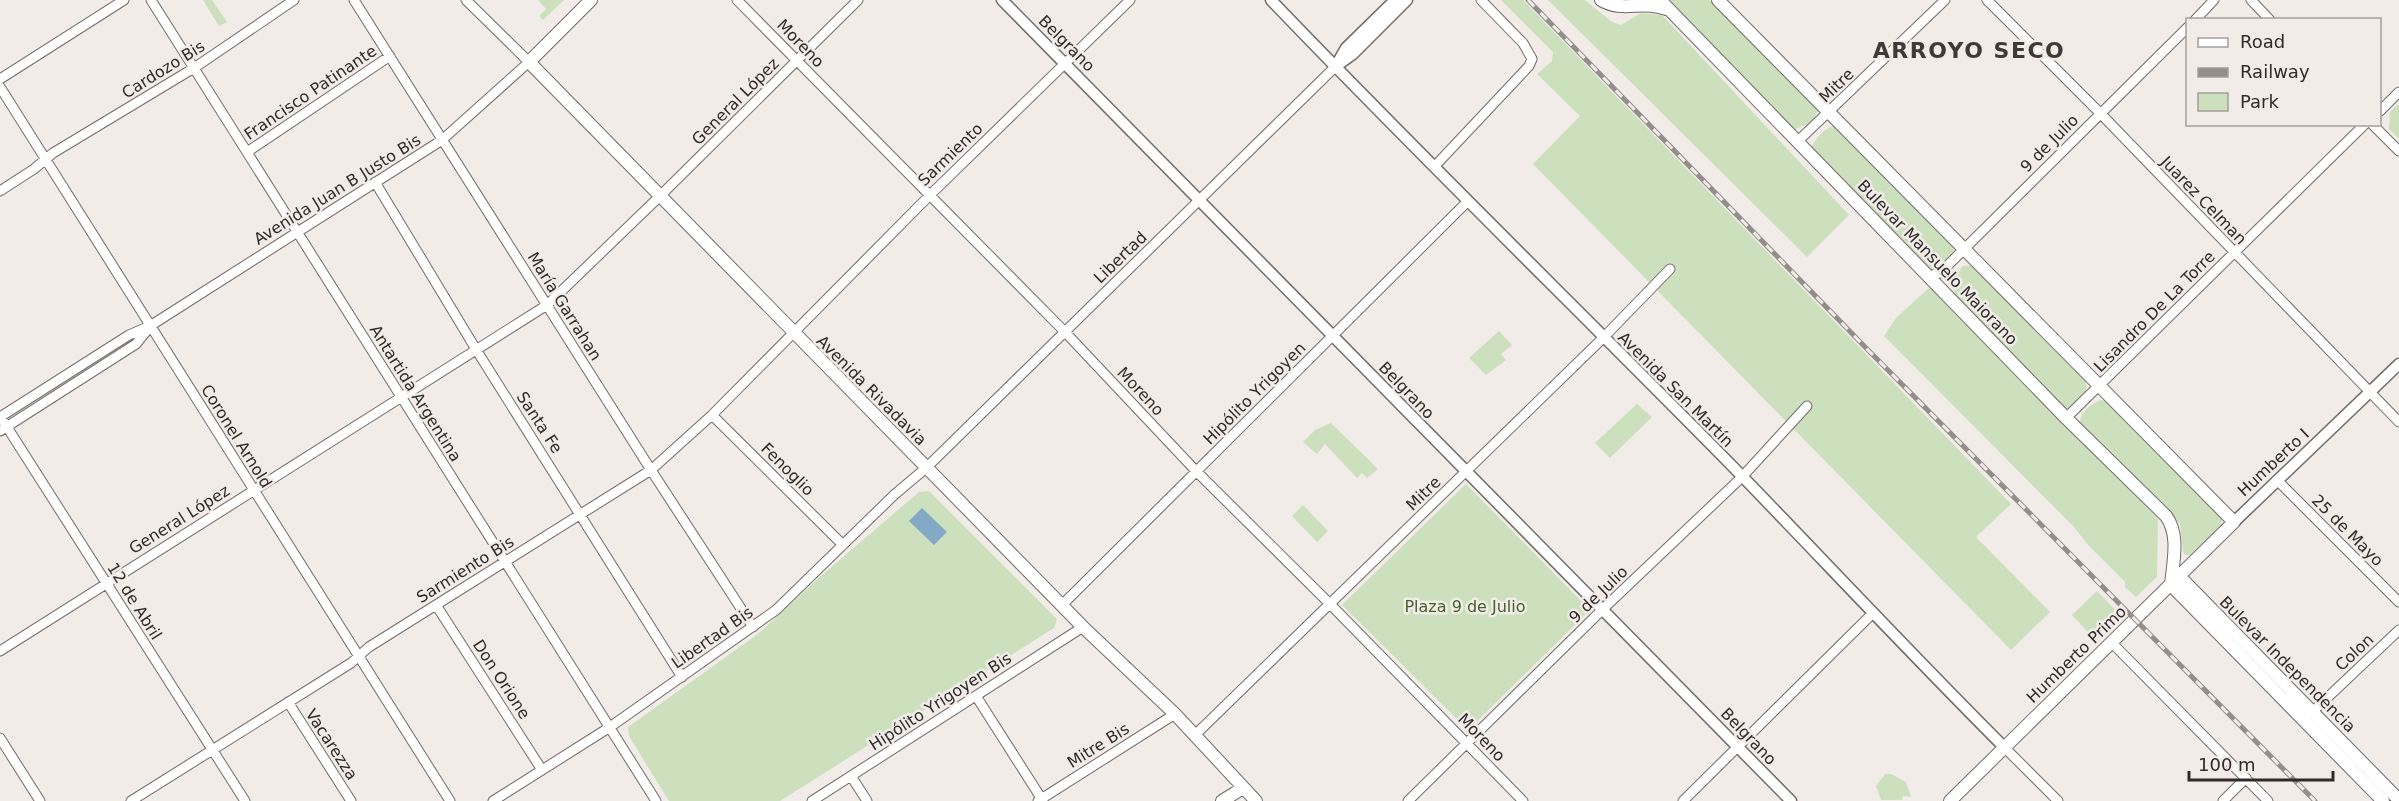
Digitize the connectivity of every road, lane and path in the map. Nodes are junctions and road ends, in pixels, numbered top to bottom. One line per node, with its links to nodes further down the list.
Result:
1 (124, 0): 32 (street)
2 (151, 0): 31 (street, Antartida Argentina)
3 (294, 0): 31 (street, Cardozo Bis)
4 (354, 0): 26 (street, María Garrahan)
5 (466, 0): 28 (street, Avenida Rivadavia)
6 (591, 0): 28 (main road)
7 (737, 0): 27 (street, Moreno)
8 (858, 0): 27 (street, General López)
9 (1002, 0): 29 (street, Belgrano)
10 (1130, 0): 29 (street, Sarmiento)
11 (1271, 0): 30 (street, Avenida San Martín)
12 (1395, 0): 30 (street)
13 (1407, 0): 30 (street)
14 (1481, 0): 45 (street)
15 (1718, 0): 36 (main road, Bulevar Mansuelo Maiorano)
16 (1945, 0): 36 (street, Mitre)
17 (1987, 0): 37 (street, Juarez Celman)
18 (2214, 0): 23 (street)
19 (2251, 0): 24 (street)
20 (1604, 1): 21 (main road)
21 (1637, 2): 22 (main road)
22 (1664, 5): 41 (main road, Bulevar Mansuelo Maiorano)
23 (2197, 18)
24 (2268, 18)
25 (2186, 28): 37 (street, 9 de Julio)
26 (390, 56): 40 (street, María Garrahan); 43 (street, Francisco Patinante)
27 (796, 61): 48 (street, Moreno); 49 (street, General López)
28 (529, 62): 40 (street, Avenida Juan B Justo Bis); 49 (main road, Avenida Rivadavia)
29 (1065, 63): 48 (street, Sarmiento); 50 (street, Belgrano)
30 (1335, 67): 45 (street, Avenida San Martín); 50 (street, Libertad)
31 (194, 68): 43 (street, Antartida Argentina); 44 (street, Cardozo Bis)
32 (0, 79)
33 (0, 87): 44 (street, Coronel Arnold)
34 (2399, 92): 35 (street)
35 (2381, 109)
36 (1830, 112): 41 (street, Mitre); 53 (main road, Bulevar Mansuelo Maiorano)
37 (2100, 113): 53 (street, 9 de Julio); 54 (street, Juarez Celman)
38 (2363, 126): 54 (street, Lisandro De La Torre)
39 (2374, 126): 42 (street)
40 (442, 140): 46 (street, Avenida Juan B Justo Bis); 57 (street, María Garrahan)
41 (1798, 141): 56 (main road, Bulevar Mansuelo Maiorano)
42 (2399, 151)
43 (247, 152): 52 (street, Antartida Argentina)
44 (46, 160): 47 (street, Cardozo Bis); 58 (street, Coronel Arnold)
45 (1434, 167): 51 (street, Avenida San Martín)
46 (375, 182): 52 (street, Avenida Juan B Justo Bis); 63 (street, Santa Fe)
47 (0, 191)
48 (930, 195): 59 (street, Sarmiento); 60 (street, Moreno)
49 (660, 197): 57 (street, General López); 59 (main road, Avenida Rivadavia)
50 (1200, 200): 60 (street, Libertad); 61 (street, Belgrano)
51 (1467, 202): 61 (street, Hipólito Yrigoyen); 62 (street, Avenida San Martín)
52 (297, 232): 58 (street, Avenida Juan B Justo Bis); 67 (street, Antartida Argentina)
53 (1964, 249): 56 (street, 9 de Julio); 65 (main road, Bulevar Mansuelo Maiorano)
54 (2234, 252): 65 (street, Lisandro De La Torre); 66 (street, Juarez Celman)
55 (1670, 269): 62 (street, Mitre)
56 (1929, 276): 71 (main road, Bulevar Mansuelo Maiorano)
57 (547, 305): 63 (street, General López); 75 (street, María Garrahan)
58 (150, 326): 70 (street); 73 (street); 80 (street, Coronel Arnold)
59 (792, 332): 69 (street, Sarmiento Bis); 74 (main road, Avenida Rivadavia)
60 (1065, 332): 74 (street, Libertad); 76 (street, Moreno)
61 (1334, 336): 76 (street, Hipólito Yrigoyen); 77 (street, Belgrano)
62 (1603, 338): 77 (street, Mitre); 78 (street, Avenida San Martín)
63 (477, 351): 67 (street, General López); 81 (street, Santa Fe)
64 (2399, 364): 66 (street, Humberto I)
65 (2099, 386): 71 (street, Lisandro De La Torre); 82 (main road, Bulevar Mansuelo Maiorano)
66 (2370, 393): 72 (street, Juarez Celman); 79 (street, Humberto I)
67 (402, 398): 80 (street, General López); 85 (street, Antartida Argentina)
68 (1807, 406): 78 (street, 9 de Julio)
69 (712, 415): 75 (street, Sarmiento Bis); 83 (street, Fenoglio)
70 (0, 416): 73 (street, 12 de Abril)
71 (2066, 418): 84 (main road, Bulevar Mansuelo Maiorano)
72 (2399, 422)
73 (3, 428): 88 (street, 12 de Abril)
74 (926, 468): 83 (street, Libertad Bis); 92 (main road, Avenida Rivadavia)
75 (651, 470): 81 (street, Sarmiento Bis); 95 (street, María Garrahan)
76 (1196, 471): 90 (street, Moreno); 92 (street, Hipólito Yrigoyen)
77 (1465, 472): 90 (street, Mitre); 93 (street, Belgrano)
78 (1742, 477): 93 (street, 9 de Julio); 94 (street, Avenida San Martín)
79 (2277, 480): 82 (street, Humberto I); 89 (street, 25 de Mayo)
80 (253, 490): 88 (street, General López); 100 (street, Coronel Arnold)
81 (581, 514): 85 (street, Sarmiento Bis); 101 (street, Santa Fe)
82 (2234, 522): 86 (main road, Humberto I)
83 (843, 545): 95 (street, Libertad Bis)
84 (2174, 553): 86 (main road); 87 (main road, Bulevar Mansuelo Maiorano)
85 (505, 561): 91 (street, Sarmiento Bis); 106 (street, Antartida Argentina)
86 (2189, 566): 87 (main road, Humberto I)
87 (2175, 580): 98 (main road, Humberto Primo); 105 (main road, Bulevar Independencia)
88 (106, 583): 99 (street, General López); 112 (street, 12 de Abril)
89 (2399, 602)
90 (1330, 604): 107 (street, Mitre); 109 (street, Moreno)
91 (436, 605): 100 (street, Sarmiento Bis); 113 (street, Don Orione)
92 (1062, 605): 96 (main road, Avenida Rivadavia)
93 (1604, 608): 109 (street, 9 de Julio); 110 (street, Belgrano)
94 (1872, 614): 110 (street); 111 (street, Avenida San Martín)
95 (753, 627): 101 (street, Libertad Bis)
96 (1083, 627): 102 (street, Hipólito Yrigoyen Bis); 104 (main road, Avenida Rivadavia)
97 (2399, 630): 105 (street, Colon)
98 (2112, 642): 111 (main road, Humberto Primo); 115 (street)
99 (0, 651)
100 (357, 657): 103 (street, Sarmiento Bis); 124 (street, Coronel Arnold)
101 (682, 677): 106 (street, Libertad Bis)
102 (976, 696): 114 (street, Hipólito Yrigoyen Bis); 118 (street)
103 (288, 702): 112 (street, Sarmiento Bis); 123 (street, Vacarezza)
104 (1175, 714): 107 (main road, Avenida Rivadavia); 118 (street, Mitre Bis)
105 (2308, 716): 119 (main road, Bulevar Independencia); 138 (main road, Bulevar Independencia)
106 (610, 727): 113 (street, Libertad Bis); 117 (street, Antartida Argentina)
107 (1195, 735): 116 (main road, Avenida Rivadavia)
108 (0, 738): 120 (street)
109 (1467, 743): 130 (street, 9 de Julio); 131 (street, Moreno)
110 (1738, 747): 132 (street); 133 (street, Belgrano)
111 (2004, 747): 134 (main road); 135 (street, Avenida San Martín)
112 (211, 750): 121 (street, Sarmiento Bis); 122 (street, 12 de Abril)
113 (542, 770): 125 (street, Libertad Bis)
114 (851, 776): 126 (street, Hipólito Yrigoyen Bis); 127 (street)
115 (2246, 778): 136 (street); 137 (street)
116 (1243, 788): 128 (main road); 129 (main road, Avenida Rivadavia)
117 (652, 800)
118 (1041, 800)
119 (2399, 800)
120 (40, 801)
121 (130, 801)
122 (245, 801)
123 (351, 801)
124 (450, 801)
125 (493, 801)
126 (812, 801)
127 (867, 801)
128 (1222, 801)
129 (1256, 801)
130 (1408, 801)
131 (1523, 801)
132 (1683, 801)
133 (1791, 801)
134 (1950, 801)
135 (2058, 801)
136 (2223, 801)
137 (2268, 801)
138 (2383, 801)

